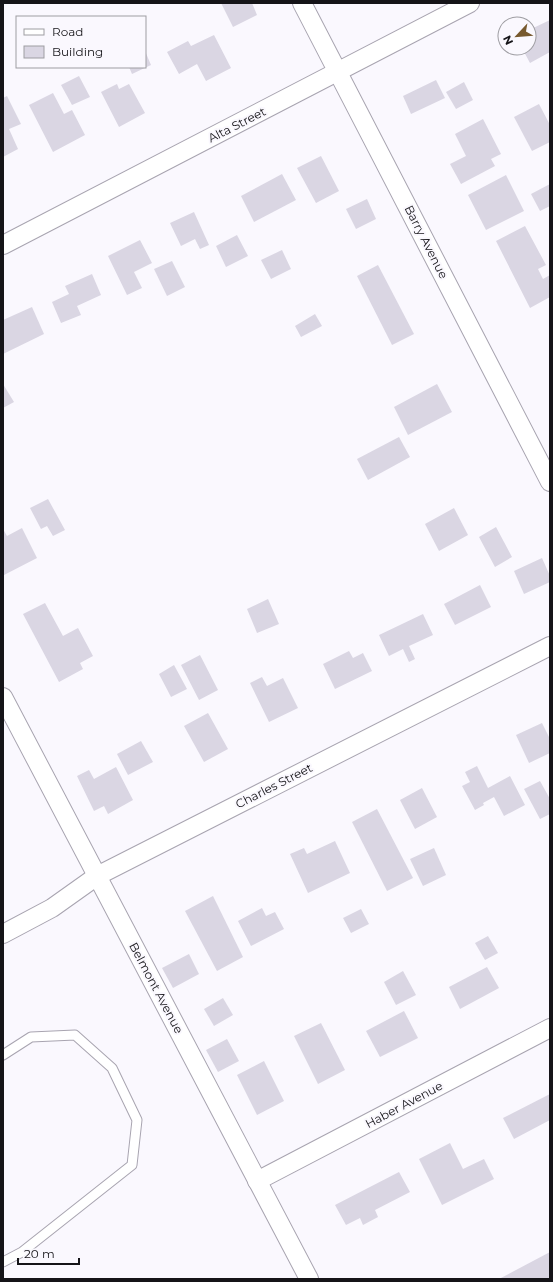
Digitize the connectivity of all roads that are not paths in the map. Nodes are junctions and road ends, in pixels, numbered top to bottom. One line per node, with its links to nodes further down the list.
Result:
1 (302, 3): 3 (street, Barry Avenue)
2 (470, 3): 3 (street, Alta Street)
3 (338, 73): 4 (street, Alta Street); 5 (street, Barry Avenue)
4 (3, 245)
5 (550, 482)
6 (550, 646): 8 (street, Charles Street)
7 (3, 697): 8 (street, Belmont Avenue)
8 (97, 876): 9 (street, Charles Street); 12 (street, Belmont Avenue)
9 (3, 934)
10 (550, 1028): 12 (street, Haber Avenue)
11 (3, 1055): 13 (lane)
12 (258, 1181): 14 (street, Belmont Avenue)
13 (3, 1262)
14 (309, 1279)

